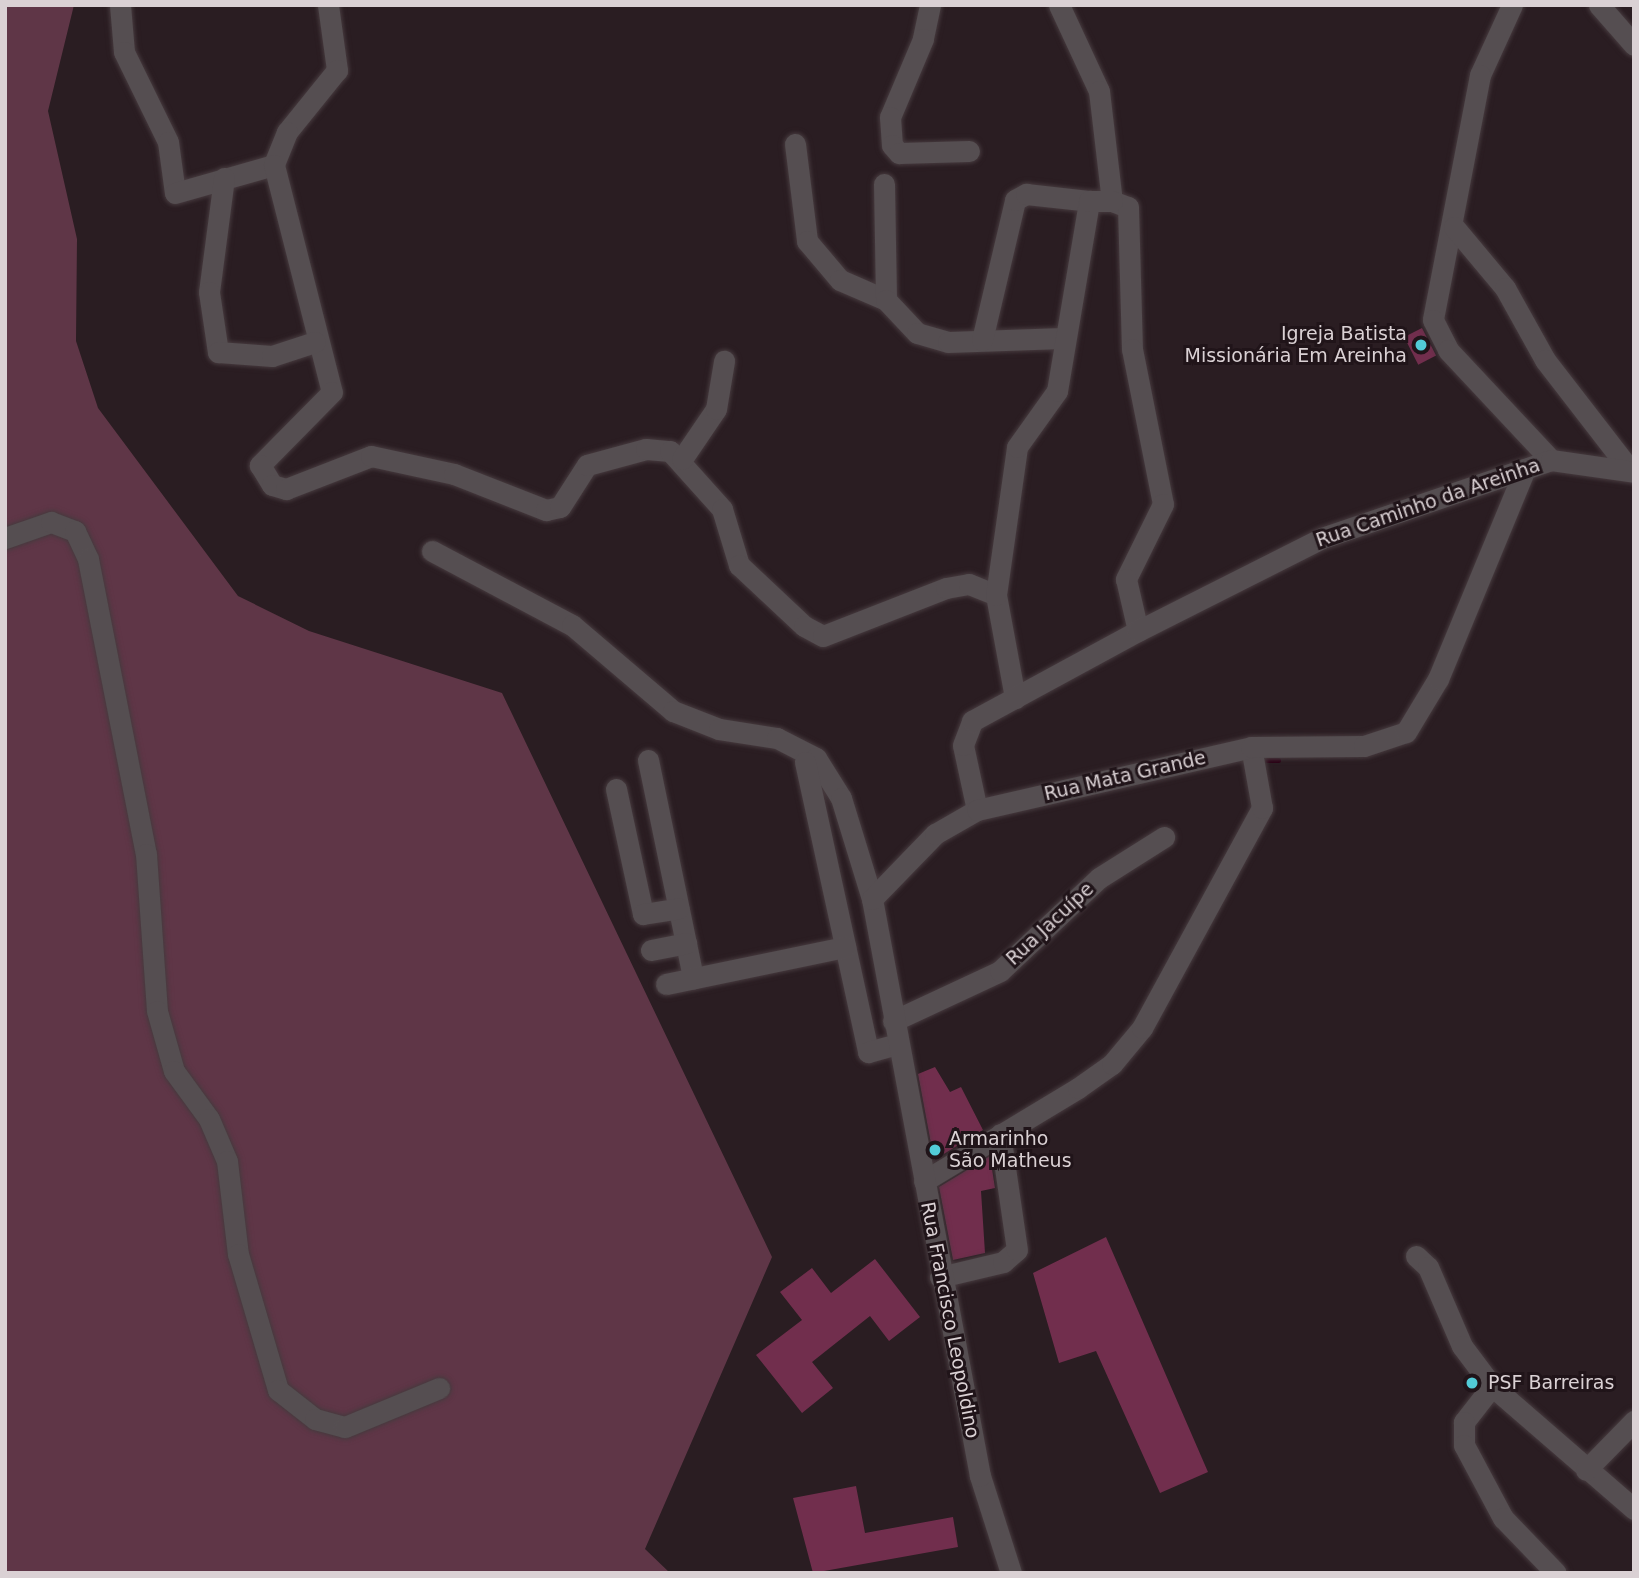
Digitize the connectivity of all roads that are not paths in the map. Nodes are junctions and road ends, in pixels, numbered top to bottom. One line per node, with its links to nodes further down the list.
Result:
1 (120, 5): 11 (street)
2 (328, 5): 10 (street)
3 (930, 5): 9 (street)
4 (1059, 5): 14 (street)
5 (1512, 5): 15 (street)
6 (1599, 5): 7 (street)
7 (1634, 45)
8 (795, 144): 16 (street)
9 (969, 151)
10 (274, 165): 11 (street); 19 (street)
11 (224, 178): 19 (street)
12 (884, 184): 16 (street)
13 (1089, 201): 14 (street); 17 (street); 18 (street)
14 (1120, 204): 28 (street)
15 (1455, 222): 22 (street); 24 (street, Rua Caminho da Areinha)
16 (886, 300): 18 (street)
17 (1063, 338): 18 (street); 27 (street)
18 (982, 340)
19 (315, 342): 21 (street)
20 (724, 361): 21 (street)
21 (682, 459): 27 (street)
22 (1551, 460): 23 (street, Rua Caminho da Areinha); 24 (street, Rua Caminho da Areinha)
23 (1525, 469): 28 (street, Rua Caminho da Areinha); 30 (street, Rua Mata Grande)
24 (1632, 471)
25 (5, 538): 50 (street)
26 (432, 551): 36 (street)
27 (996, 595): 29 (street)
28 (1129, 636): 29 (street, Rua Caminho da Areinha)
29 (1015, 698): 34 (street, Rua Caminho da Areinha)
30 (1251, 747): 34 (street, Rua Mata Grande); 45 (street, Rua Francisco Leopoldino)
31 (648, 760): 37 (street)
32 (805, 762): 39 (street)
33 (616, 789): 37 (street)
34 (977, 810): 36 (street, Rua Mata Grande)
35 (1164, 837): 43 (street, Rua Jacuípe)
36 (872, 899): 43 (street)
37 (679, 908): 38 (street)
38 (686, 943): 40 (street); 41 (street)
39 (845, 947): 41 (street); 44 (street)
40 (651, 950)
41 (693, 978): 42 (street)
42 (666, 984)
43 (893, 1021): 44 (street)
44 (898, 1044): 46 (street)
45 (1000, 1134): 46 (street, Rua Francisco Leopoldino); 48 (street)
46 (924, 1181): 48 (street, Rua Francisco Leopoldino)
47 (1416, 1256): 49 (street)
48 (940, 1277): 54 (street, Rua Francisco Leopoldino)
49 (1492, 1386): 52 (street); 55 (street)
50 (439, 1388)
51 (1634, 1421): 52 (street)
52 (1586, 1470): 53 (street)
53 (1634, 1509)
54 (1011, 1573)
55 (1556, 1573)

